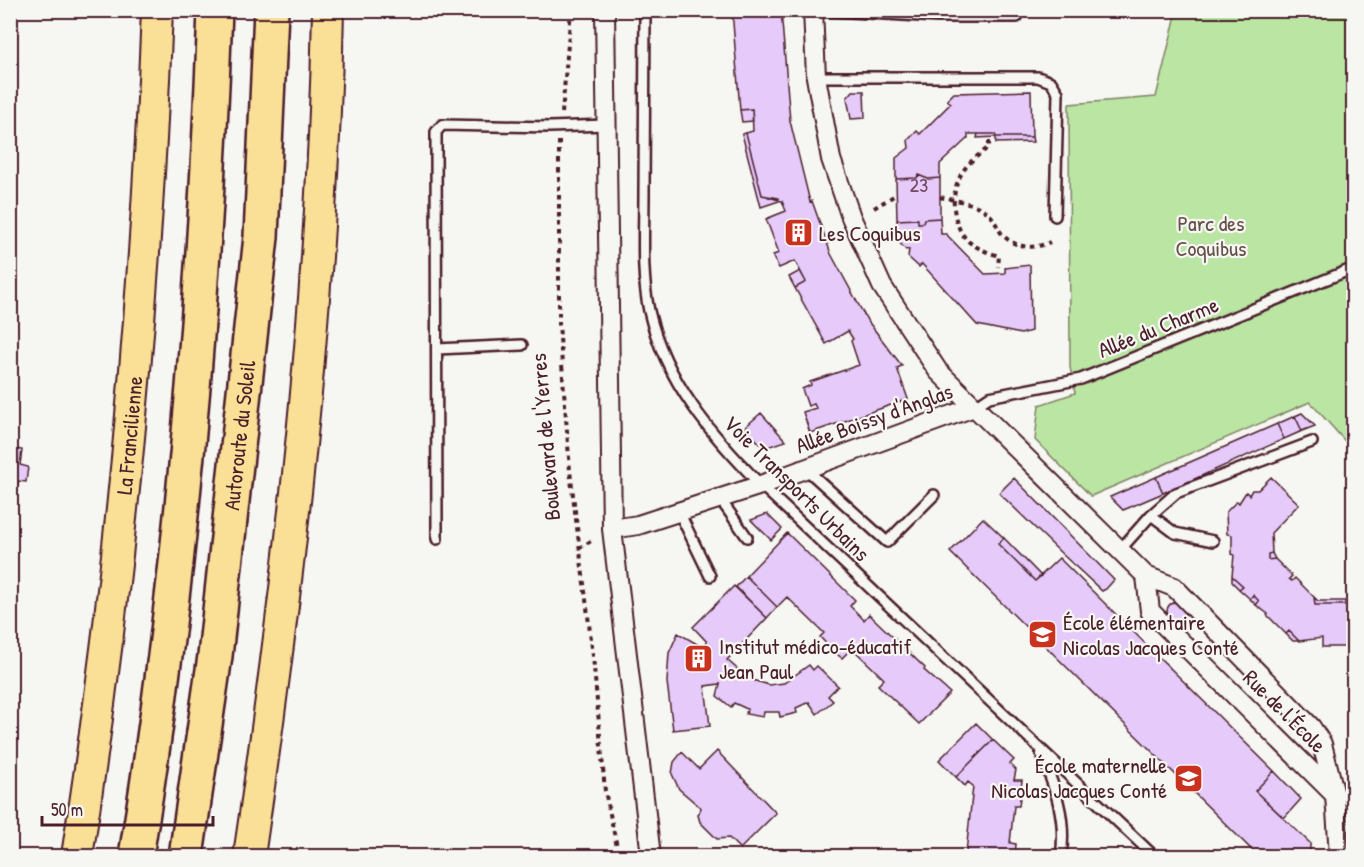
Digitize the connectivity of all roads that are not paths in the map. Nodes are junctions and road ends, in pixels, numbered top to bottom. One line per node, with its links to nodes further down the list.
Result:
1 (157, 10): 34 (highway, La Francilienne)
2 (215, 10): 35 (highway)
3 (271, 10): 36 (highway, Autoroute du Soleil)
4 (328, 10): 37 (highway)
5 (605, 10): 11 (street)
6 (645, 10): 19 (lane, Voie Transports Urbains)
7 (815, 10): 8 (lane); 10 (street, Allée Boissy d'Anglas)
8 (911, 13): 9 (lane)
9 (1017, 18)
10 (816, 77): 12 (lane); 16 (street, Allée Boissy d'Anglas)
11 (606, 125): 15 (lane); 24 (street)
12 (1055, 216)
13 (1353, 268): 16 (lane, Allée du Charme)
14 (522, 345): 15 (lane)
15 (437, 349): 26 (lane)
16 (974, 407): 18 (street, Allée Boissy d'Anglas); 28 (street, Rue de l'École)
17 (1312, 442): 23 (lane)
18 (806, 469): 19 (street, Allée Boissy d'Anglas); 20 (lane)
19 (762, 485): 21 (street, Allée Boissy d'Anglas); 31 (lane, Voie Transports Urbains)
20 (934, 495)
21 (720, 498): 22 (street, Allée Boissy d'Anglas); 25 (lane)
22 (680, 512): 24 (street, Allée Boissy d'Anglas); 29 (lane)
23 (1151, 515): 27 (lane); 28 (lane)
24 (612, 529): 38 (street)
25 (747, 537)
26 (437, 539)
27 (1213, 541)
28 (1119, 551): 30 (street, Rue de l'École)
29 (710, 576)
30 (1146, 576): 33 (street, Rue de l'École); 33 (street, Rue de l'École)
31 (1040, 751): 39 (lane, Voie Transports Urbains); 40 (lane, Voie Transports Urbains)
32 (1353, 794): 33 (lane)
33 (1335, 795): 41 (street, Rue de l'École)
34 (77, 856)
35 (136, 856)
36 (186, 856)
37 (249, 856)
38 (651, 856)
39 (1061, 856)
40 (1154, 856)
41 (1339, 856)

